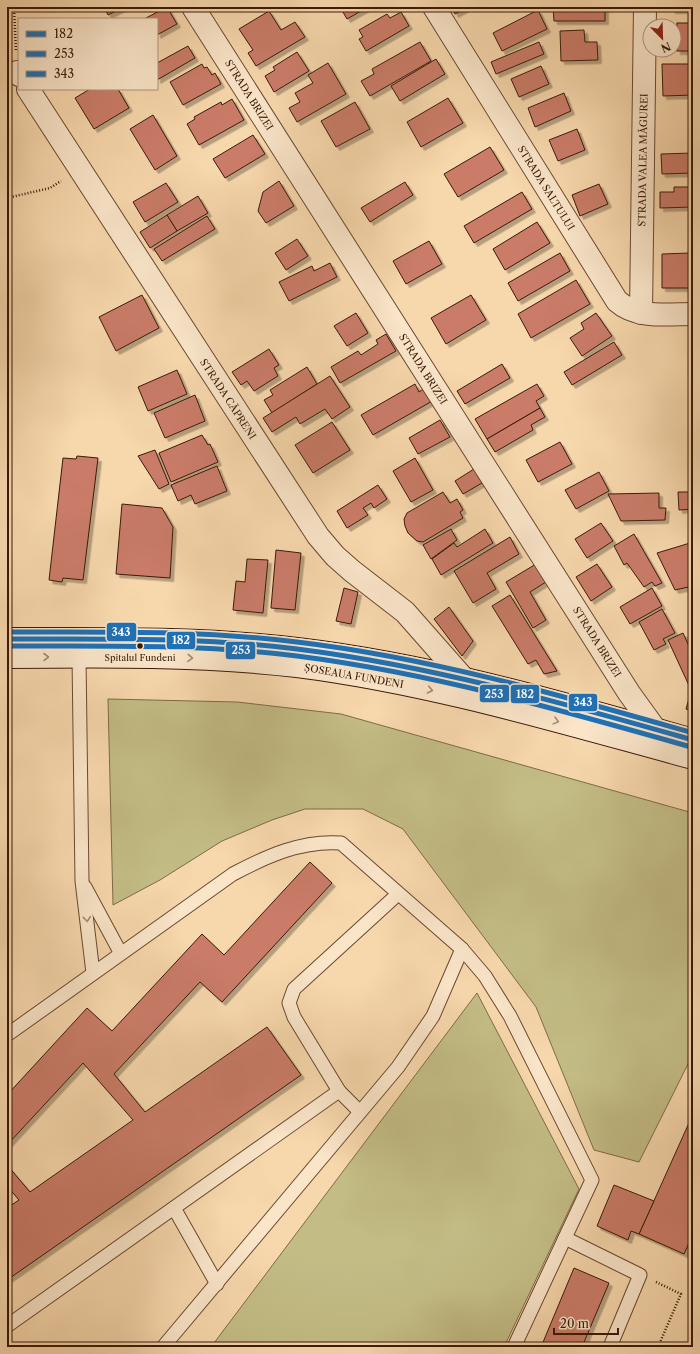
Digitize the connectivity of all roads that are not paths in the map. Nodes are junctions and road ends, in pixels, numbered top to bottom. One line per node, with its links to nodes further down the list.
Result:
1 (193, 7): 10 (street, STRADA BRIZEI)
2 (434, 7): 5 (street, STRADA SALTULUI)
3 (645, 7): 5 (street, STRADA VALEA MĂGUREI)
4 (29, 90): 9 (street, STRADA CĂPRENI)
5 (641, 313): 6 (street, STRADA SALTULUI)
6 (693, 314)
7 (8, 641): 8 (street, ȘOSEAUA FUNDENI, one-way to 8); 9 (street, ȘOSEAUA FUNDENI)
8 (79, 657): 12 (street, ȘOSEAUA FUNDENI, one-way to 12); 13 (lane)
9 (464, 679): 10 (street, ȘOSEAUA FUNDENI)
10 (655, 729): 11 (street, ȘOSEAUA FUNDENI)
11 (693, 740)
12 (693, 758)
13 (82, 880): 16 (lane); 17 (lane, one-way to 17)
14 (398, 894): 15 (lane); 16 (lane); 19 (lane)
15 (462, 949): 20 (lane); 22 (lane)
16 (120, 952): 17 (lane)
17 (93, 973): 18 (lane)
18 (7, 1035)
19 (339, 1091): 20 (lane); 21 (lane)
20 (360, 1112): 23 (lane)
21 (174, 1208): 23 (lane); 24 (lane)
22 (565, 1238): 26 (lane); 27 (lane)
23 (216, 1284): 25 (lane)
24 (7, 1326)
25 (163, 1347)
26 (514, 1347)
27 (610, 1347)

